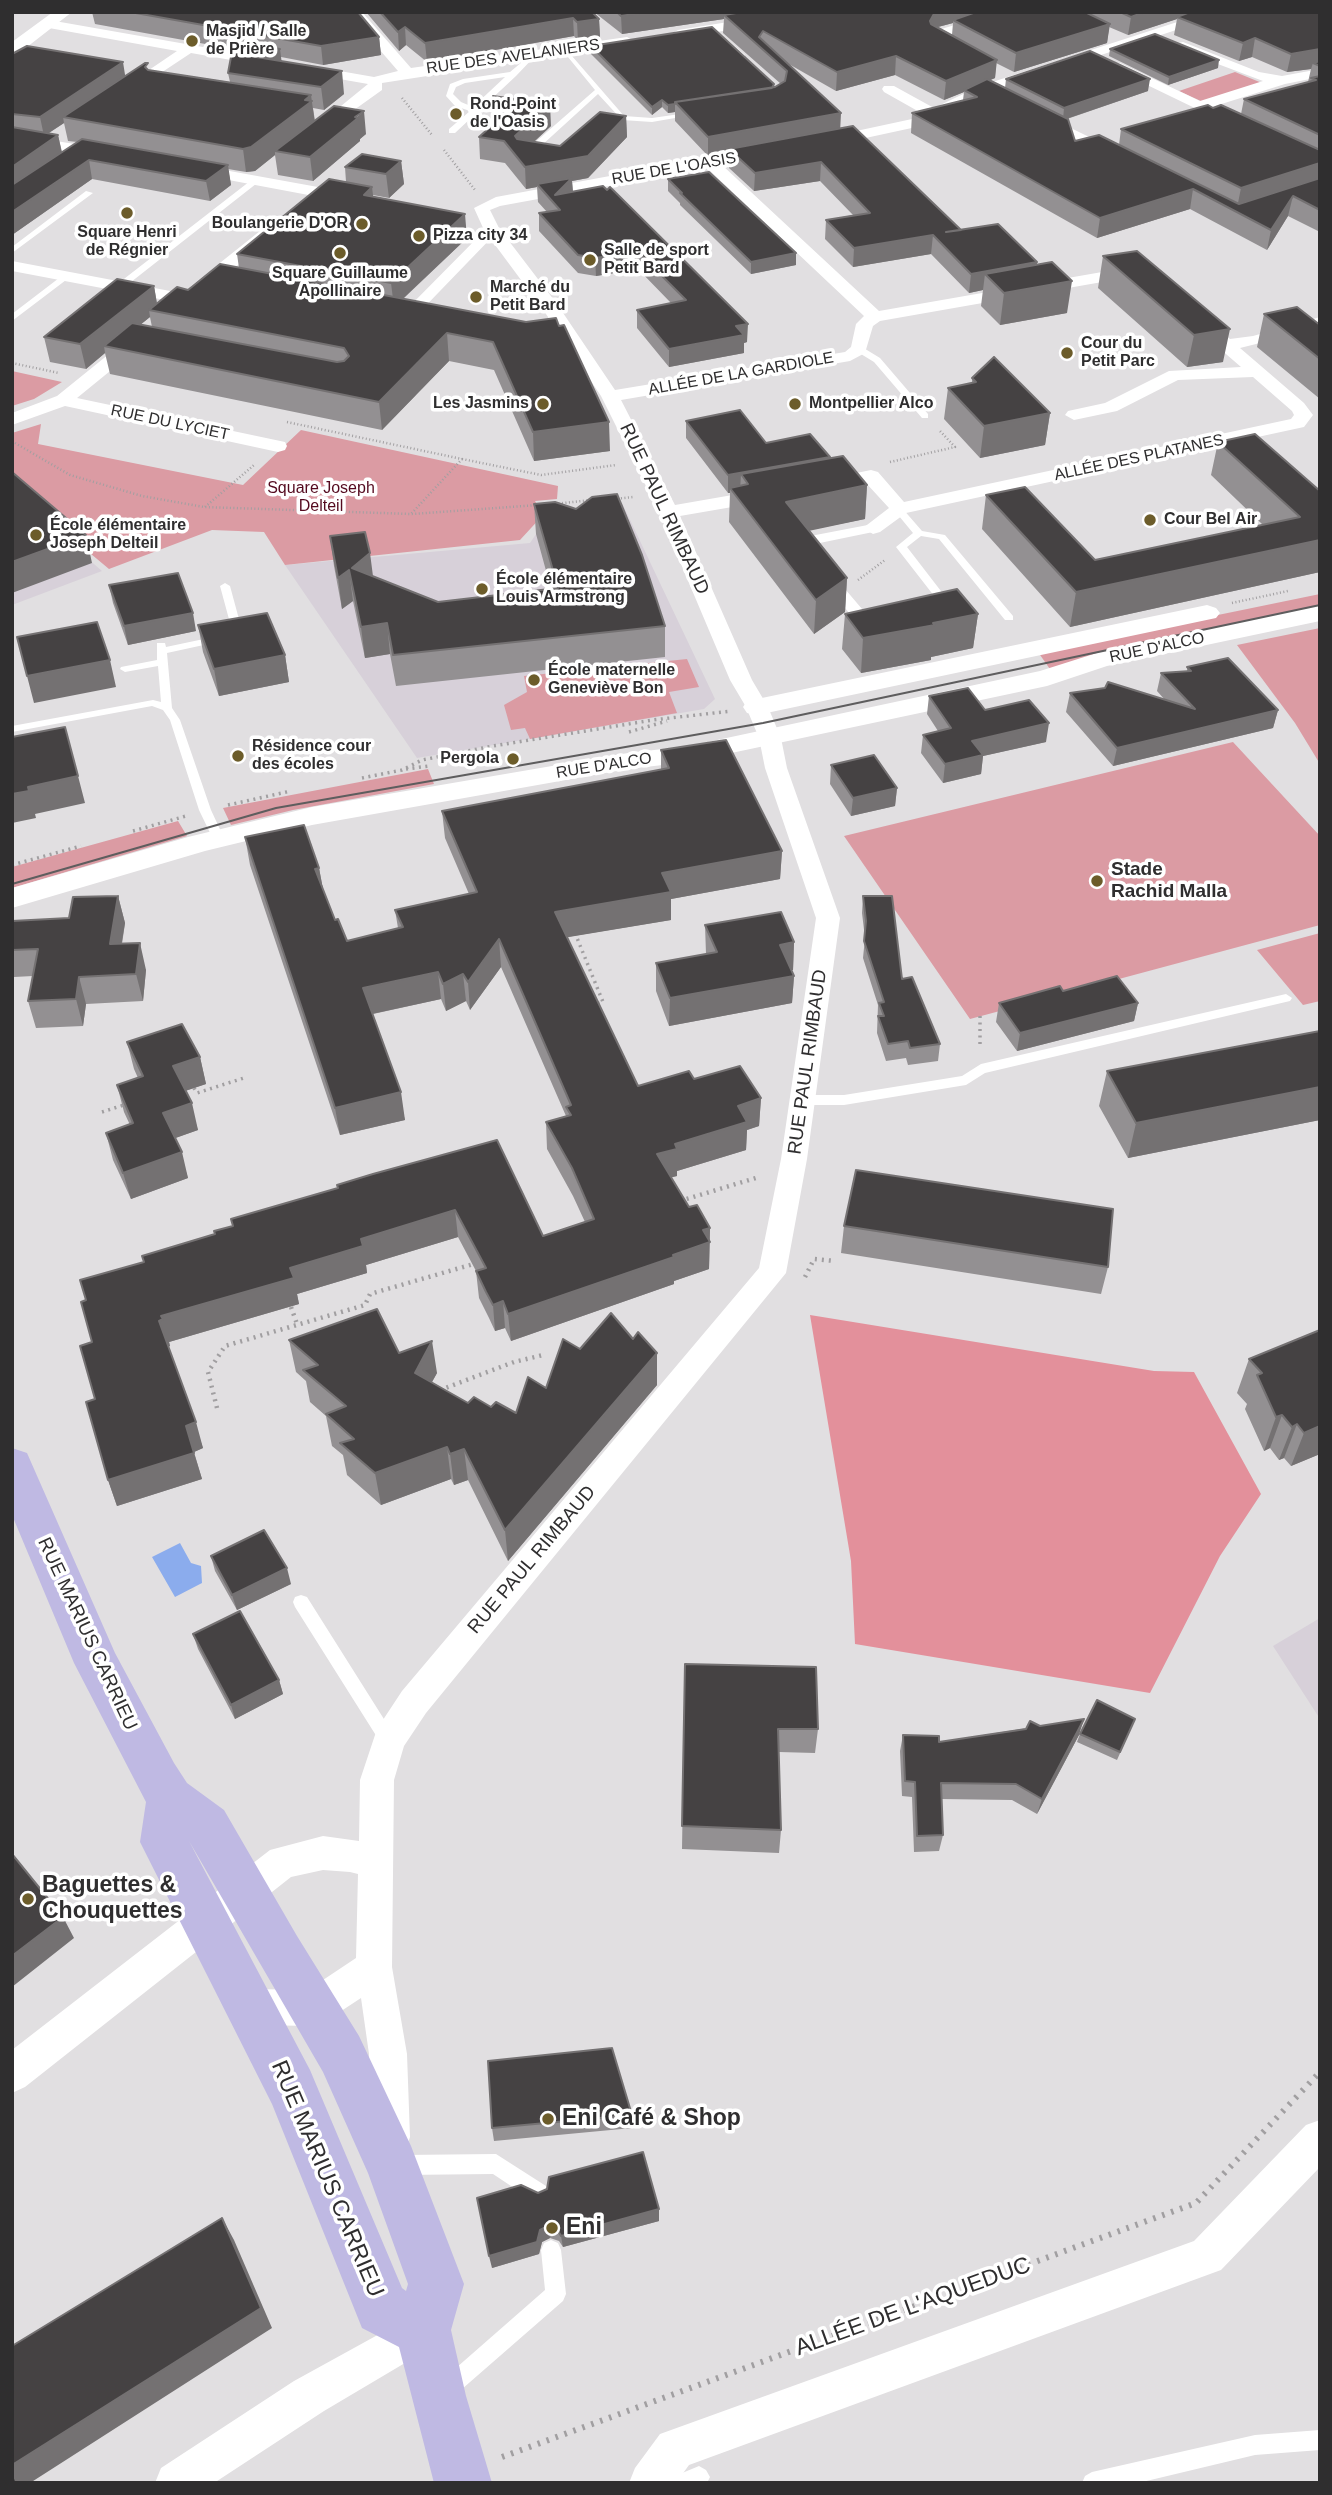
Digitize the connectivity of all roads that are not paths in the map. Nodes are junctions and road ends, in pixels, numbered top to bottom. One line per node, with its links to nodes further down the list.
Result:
1 (64, 12): 6 (street)
2 (354, 12): 21 (street)
3 (819, 12): 8 (street, RUE DES AVELANIERS)
4 (1012, 12): 18 (street)
5 (1223, 12): 10 (street)
6 (50, 24): 13 (street); 14 (street)
7 (603, 29): 11 (street)
8 (712, 29): 11 (street, RUE DES AVELANIERS); 19 (lane)
9 (1105, 34): 12 (street)
10 (1154, 34): 12 (street); 25 (street)
11 (618, 42): 15 (street, RUE DES AVELANIERS)
12 (1126, 43): 17 (street)
13 (191, 47): 26 (street); 30 (street)
14 (12, 50)
15 (565, 50): 16 (street, RUE DES AVELANIERS); 29 (lane)
16 (534, 54): 21 (street, RUE DES AVELANIERS); 23 (lane)
17 (1090, 55): 24 (street); 31 (street)
18 (973, 59)
19 (752, 64)
20 (995, 70): 24 (street)
21 (408, 72): 26 (street, RUE DES AVELANIERS)
22 (1320, 73): 25 (street)
23 (513, 74): 32 (lane); 32 (lane)
24 (1013, 79): 28 (street)
25 (1282, 80): 31 (street)
26 (374, 81): 41 (street)
27 (889, 89): 34 (street)
28 (985, 89): 34 (street); 48 (street)
29 (599, 90): 35 (lane); 47 (lane)
30 (111, 102)
31 (1200, 106): 37 (street)
32 (475, 110): 38 (lane)
33 (706, 112): 35 (lane)
34 (934, 114): 42 (street)
35 (622, 118): 36 (lane)
36 (612, 120)
37 (1248, 130)
38 (452, 131)
39 (66, 132): 43 (street)
40 (12, 138): 43 (street)
41 (306, 141)
42 (813, 144)
43 (48, 145): 45 (street)
44 (787, 148): 49 (street, RUE DE L'OASIS)
45 (83, 150): 46 (street); 50 (street)
46 (122, 157)
47 (536, 159)
48 (1128, 162)
49 (711, 163): 58 (street, RUE DE L'OASIS); 71 (street)
50 (63, 165)
51 (173, 166): 53 (street)
52 (275, 166): 53 (street)
53 (257, 180): 54 (street); 66 (lane)
54 (317, 192): 56 (street); 57 (street)
55 (89, 193): 60 (lane)
56 (366, 201)
57 (297, 208)
58 (482, 217): 70 (street); 76 (street, RUE PAUL RIMBAUD)
59 (278, 223): 64 (street)
60 (12, 251)
61 (12, 266): 62 (street)
62 (66, 276): 66 (street); 72 (lane)
63 (1152, 279): 71 (street)
64 (208, 281): 65 (street); 67 (street)
65 (233, 286)
66 (115, 291): 67 (street)
67 (188, 298): 68 (street); 69 (street)
68 (216, 302)
69 (165, 316)
70 (399, 317): 74 (street)
71 (875, 317): 80 (street, ALLÉE DE LA GARDIOLE)
72 (12, 318)
73 (1320, 322): 78 (street)
74 (431, 323)
75 (1208, 329): 78 (street, ALLÉE DES PLATANES)
76 (570, 338): 77 (street); 82 (street, RUE PAUL RIMBAUD)
77 (551, 340)
78 (1226, 345): 81 (street, ALLÉE DES PLATANES)
79 (160, 347): 83 (street)
80 (859, 349): 82 (street, ALLÉE DE LA GARDIOLE); 85 (lane)
81 (1257, 372): 84 (street); 88 (street, ALLÉE DES PLATANES)
82 (610, 396): 90 (street, RUE PAUL RIMBAUD)
83 (63, 400): 86 (street); 87 (street, RUE DU LYCIET)
84 (1074, 415)
85 (925, 416)
86 (12, 420)
87 (278, 446)
88 (1016, 484): 89 (street); 91 (street, ALLÉE DES PLATANES)
89 (1032, 502)
90 (664, 503): 91 (street); 103 (street, RUE PAUL RIMBAUD)
91 (900, 509): 92 (street, ALLÉE DES PLATANES); 93 (lane)
92 (873, 528): 100 (street)
93 (919, 533): 97 (lane); 98 (lane)
94 (225, 586): 101 (lane)
95 (1320, 589): 103 (street, RUE D'ALCO)
96 (1320, 613): 106 (street, RUE D'ALCO)
97 (955, 615): 99 (street)
98 (1009, 618)
99 (932, 620)
100 (885, 630)
101 (162, 652): 102 (lane); 104 (lane)
102 (125, 668)
103 (757, 707): 106 (street, RUE PAUL RIMBAUD)
104 (167, 708): 105 (lane); 107 (lane)
105 (12, 729)
106 (770, 737): 107 (street, RUE D'ALCO); 110 (street, RUE PAUL RIMBAUD)
107 (218, 838): 108 (street, RUE D'ALCO)
108 (12, 898)
109 (1286, 998): 110 (lane)
110 (801, 1100): 113 (street, RUE PAUL RIMBAUD)
111 (12, 1465): 115 (main road, RUE MARIUS CARRIEU)
112 (302, 1602): 113 (lane)
113 (388, 1740): 114 (street, RUE PAUL RIMBAUD)
114 (377, 1862): 115 (street); 116 (street, RUE PAUL RIMBAUD)
115 (225, 1907): 117 (main road, RUE MARIUS CARRIEU); 118 (main road, RUE MARIUS CARRIEU); 119 (street)
116 (374, 1967): 118 (street); 121 (street, RUE PAUL RIMBAUD)
117 (252, 2007): 118 (street); 124 (main road, RUE MARIUS CARRIEU)
118 (313, 2008): 121 (main road, RUE MARIUS CARRIEU)
119 (12, 2074)
120 (1320, 2139): 129 (street)
121 (392, 2165): 122 (lane); 124 (main road, RUE PAUL RIMBAUD)
122 (539, 2193)
123 (551, 2250): 125 (lane)
124 (423, 2330): 125 (main road, RUE PAUL RIMBAUD); 128 (street)
125 (438, 2396): 127 (main road, RUE PAUL RIMBAUD)
126 (1320, 2440): 130 (lane)
127 (462, 2477)
128 (176, 2483)
129 (650, 2483)
130 (1092, 2483)

